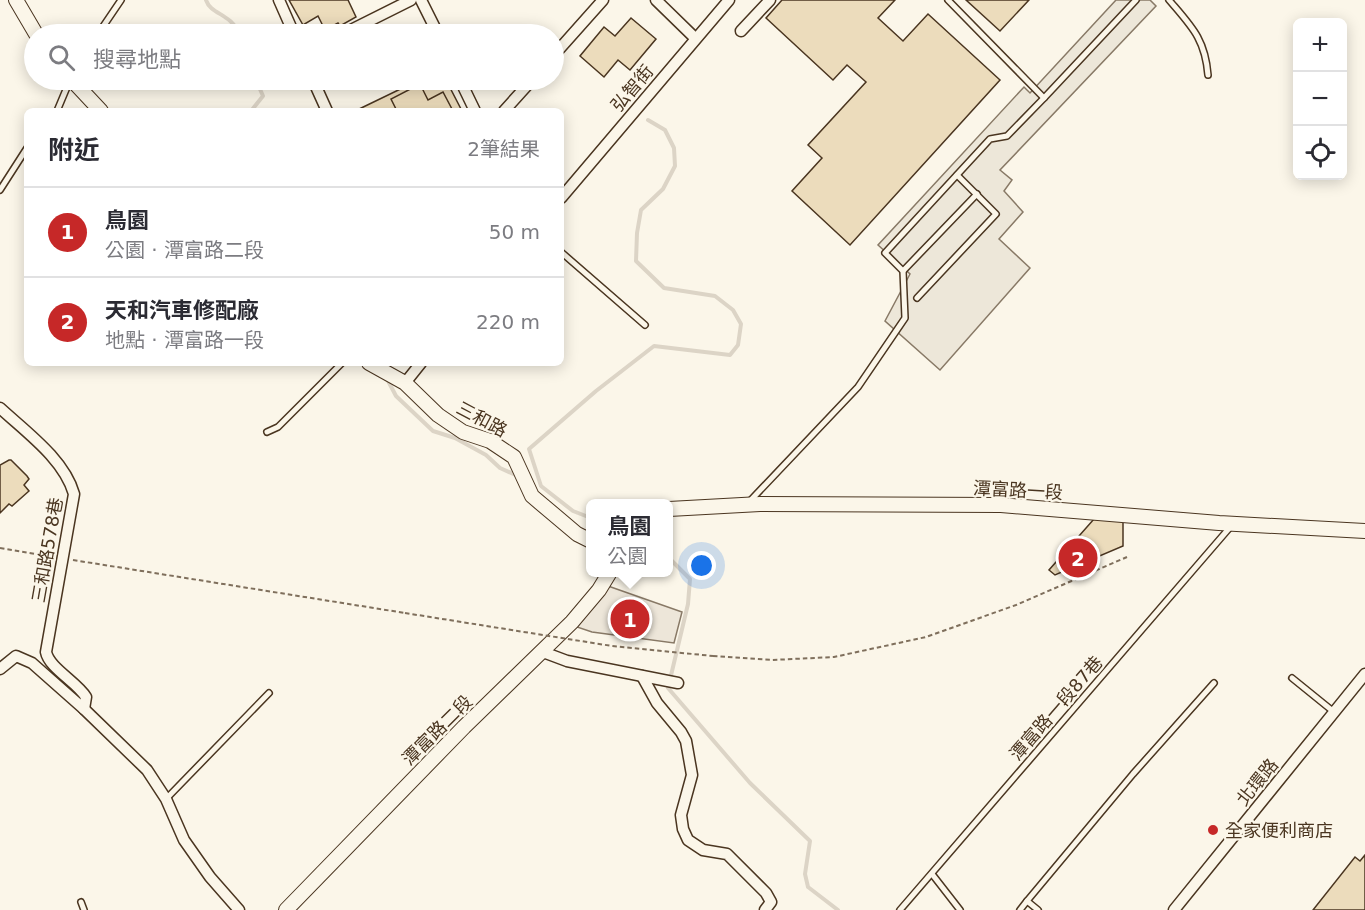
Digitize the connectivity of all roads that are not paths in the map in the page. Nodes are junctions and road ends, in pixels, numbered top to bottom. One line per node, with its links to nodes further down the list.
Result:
1 (16, 0): 13 (street)
2 (121, 0): 14 (lane)
3 (279, 0): 15 (street)
4 (411, 0): 16 (street)
5 (421, 0): 17 (street)
6 (603, 0): 20 (street)
7 (656, 0): 19 (street)
8 (729, 0): 19 (street, 弘智街)
9 (770, 0): 18 (street)
10 (948, 0): 27 (lane)
11 (1136, 0): 27 (lane)
12 (1169, 0): 21 (lane)
13 (30, 24)
14 (105, 24)
15 (290, 24)
16 (363, 24)
17 (433, 24)
18 (741, 31)
19 (695, 38): 36 (street, 弘智街)
20 (564, 44)
21 (1208, 75)
22 (66, 90): 28 (lane)
23 (81, 90): 29 (street)
24 (318, 90): 30 (street)
25 (465, 90): 31 (street)
26 (523, 90): 32 (street)
27 (1044, 99): 34 (lane)
28 (58, 108)
29 (98, 108)
30 (326, 108)
31 (474, 108)
32 (507, 108)
33 (24, 153): 35 (lane)
34 (957, 174): 37 (lane); 39 (lane)
35 (0, 190)
36 (564, 194)
37 (977, 195): 39 (lane); 40 (lane)
38 (564, 255): 41 (lane)
39 (903, 271): 48 (lane)
40 (917, 298)
41 (645, 325)
42 (339, 366): 47 (lane)
43 (374, 366): 45 (street, 三和路)
44 (419, 366): 45 (street)
45 (405, 383): 52 (street, 三和路)
46 (0, 408): 62 (street, 三和路578巷)
47 (267, 432)
48 (747, 505): 49 (street, 潭富路一段); 50 (street, 潭富路一段)
49 (673, 509)
50 (1233, 524): 51 (street, 潭富路一段); 65 (lane, 潭富路一段87巷)
51 (1365, 531)
52 (586, 538)
53 (607, 577): 54 (street, 潭富路二段)
54 (543, 652): 57 (street); 71 (street, 潭富路二段)
55 (0, 669): 62 (street)
56 (1365, 674): 63 (street, 北環路)
57 (642, 676): 59 (street); 68 (street)
58 (1292, 678): 63 (lane)
59 (676, 683)
60 (1214, 683): 66 (lane)
61 (269, 693): 64 (lane)
62 (84, 709): 64 (street)
63 (1334, 712): 76 (street, 北環路)
64 (166, 800): 70 (street)
65 (932, 874): 72 (lane, 潭富路一段87巷); 73 (lane)
66 (1027, 901): 74 (lane); 75 (lane)
67 (81, 902): 69 (lane)
68 (771, 907)
69 (84, 910)
70 (239, 910)
71 (286, 910)
72 (900, 910)
73 (960, 910)
74 (1020, 910)
75 (1038, 910)
76 (1174, 910)

